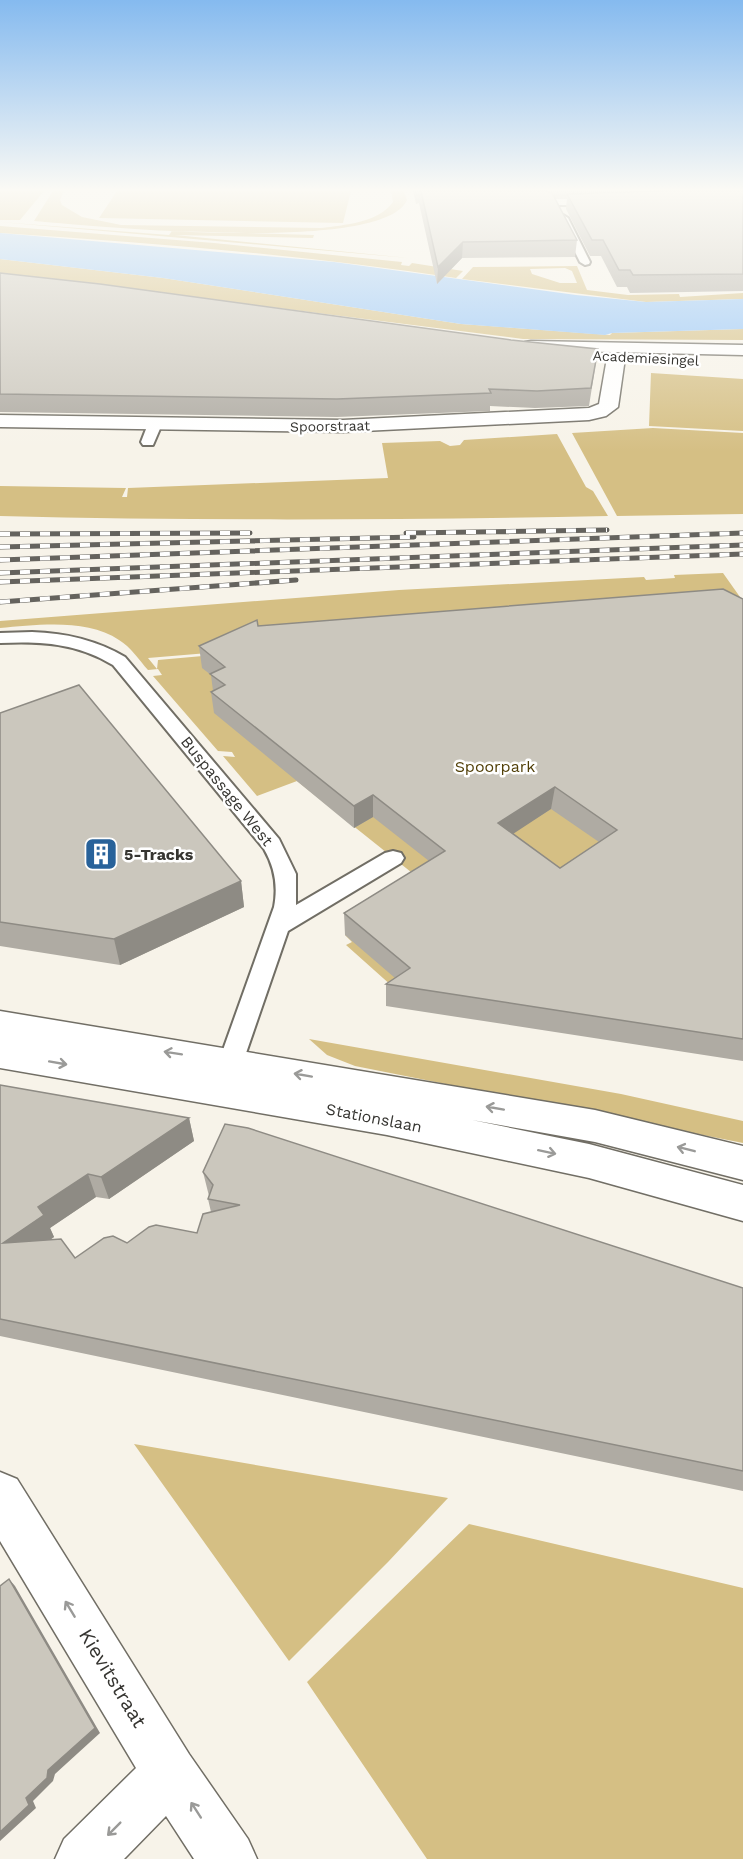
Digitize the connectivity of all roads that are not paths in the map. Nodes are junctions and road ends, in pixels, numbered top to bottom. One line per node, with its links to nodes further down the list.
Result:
1 (743, 350): 2 (street, Academiesingel)
2 (616, 358): 3 (street, Academiesingel); 4 (street, Spoorstraat)
3 (743, 361)
4 (0, 421)
5 (0, 638): 7 (lane, Buspassage West)
6 (393, 858): 7 (lane)
7 (277, 927): 10 (lane, Buspassage West)
8 (0, 1025): 10 (street, Stationslaan, one-way to 8)
9 (0, 1053): 10 (street, Stationslaan, one-way to 10)
10 (226, 1076): 11 (street, Stationslaan, one-way to 10); 12 (street, Stationslaan, one-way to 12)
11 (743, 1163)
12 (743, 1203)
13 (0, 1496): 14 (street, Kievitstraat, one-way to 13)
14 (170, 1773): 15 (street, one-way to 15); 16 (street, Kievitstraat, one-way to 14)
15 (84, 1859)
16 (228, 1859)

